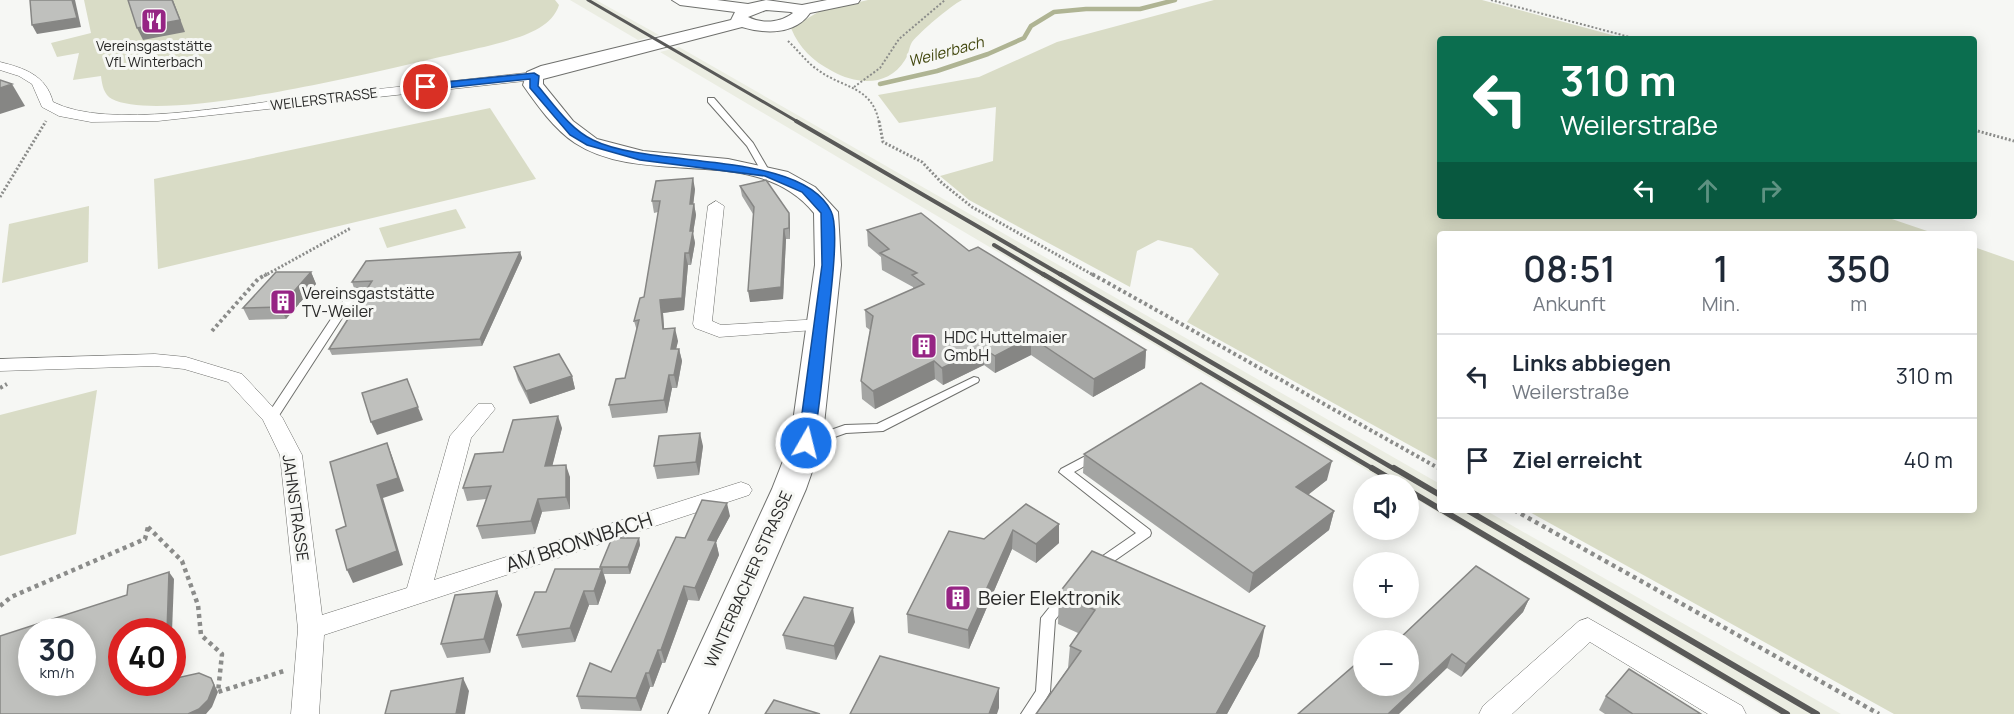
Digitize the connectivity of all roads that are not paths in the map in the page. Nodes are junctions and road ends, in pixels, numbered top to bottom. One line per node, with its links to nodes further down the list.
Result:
1 (680, 0): 4 (street)
2 (852, 0): 3 (street)
3 (800, 10): 4 (street); 4 (street)
4 (745, 15): 7 (street)
5 (0, 66): 6 (street)
6 (29, 74): 8 (street); 9 (street)
7 (534, 76): 11 (street, WEILERSTRASSE); 12 (street, WINTERBACHER STRASSE)
8 (10, 80)
9 (46, 96): 11 (street, WEILERSTRASSE); 11 (street, WEILERSTRASSE)
10 (711, 100): 12 (lane)
11 (114, 118)
12 (767, 174): 15 (street, WINTERBACHER STRASSE)
13 (716, 206): 15 (street)
14 (350, 298): 19 (lane)
15 (821, 325): 20 (street, WINTERBACHER STRASSE)
16 (0, 364): 19 (street, JAHNSTRASSE)
17 (974, 380): 20 (lane)
18 (485, 409): 23 (street)
19 (272, 417): 24 (street, JAHNSTRASSE)
20 (806, 443): 26 (street, WINTERBACHER STRASSE)
21 (1104, 449): 27 (lane)
22 (741, 490): 23 (street, AM BRONNBACH)
23 (418, 594): 24 (street, AM BRONNBACH)
24 (311, 629): 25 (street, JAHNSTRASSE)
25 (305, 714)
26 (688, 714)
27 (1029, 714)
28 (1493, 714): 29 (street)
29 (1732, 714)

